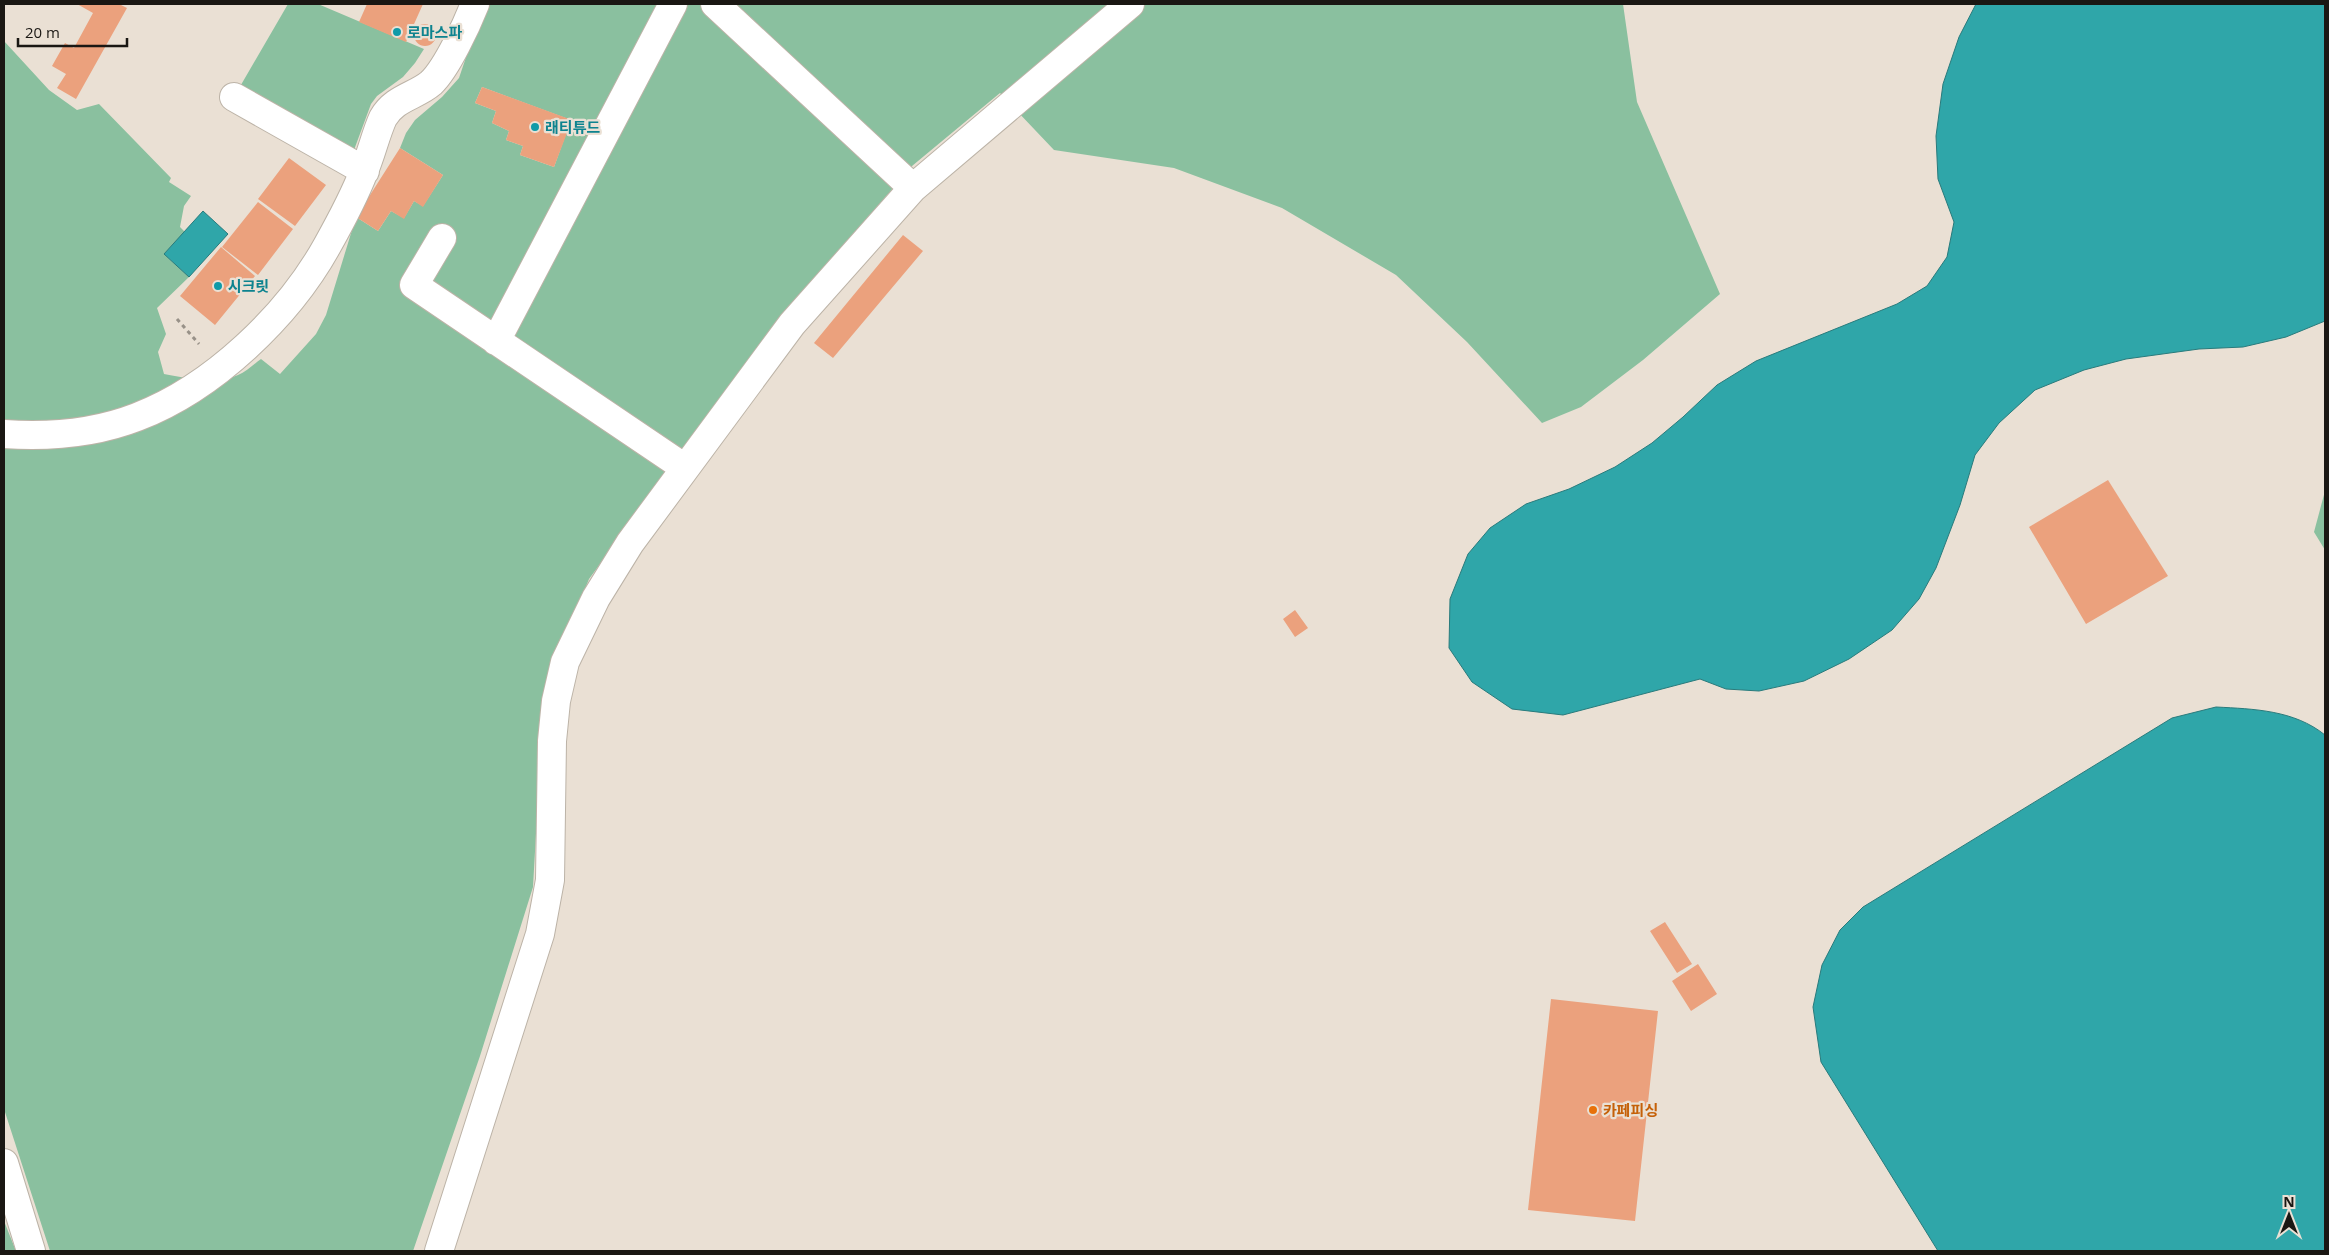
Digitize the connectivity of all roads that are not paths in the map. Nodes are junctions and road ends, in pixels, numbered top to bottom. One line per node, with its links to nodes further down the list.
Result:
1 (475, 4): 6 (lane)
2 (673, 4): 9 (lane)
3 (715, 4): 7 (lane)
4 (1130, 4): 7 (lane)
5 (234, 97): 6 (lane)
6 (365, 171): 10 (lane)
7 (913, 188): 11 (lane)
8 (442, 238): 9 (lane)
9 (496, 341): 11 (lane)
10 (4, 434)
11 (685, 468): 14 (lane)
12 (4, 1163): 13 (lane)
13 (31, 1251)
14 (439, 1251)

